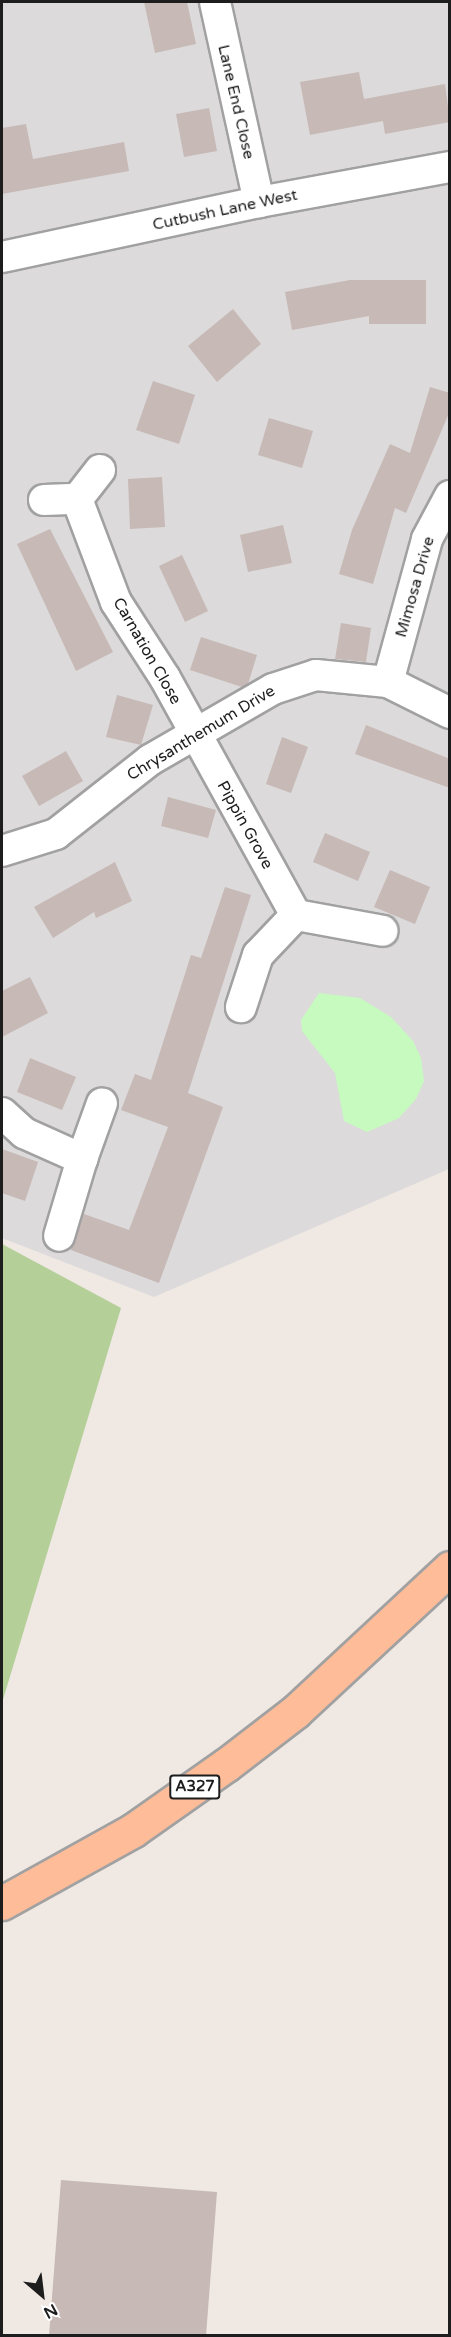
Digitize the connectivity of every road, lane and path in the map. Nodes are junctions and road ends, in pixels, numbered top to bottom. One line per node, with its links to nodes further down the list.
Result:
1 (215, 2): 3 (street, Lane End Close)
2 (450, 167): 3 (street, Cutbush Lane West)
3 (259, 202): 4 (street, Cutbush Lane West)
4 (2, 257)
5 (100, 470): 7 (street)
6 (450, 496): 9 (street, Mimosa Drive)
7 (77, 499): 8 (street); 11 (street, Carnation Close)
8 (44, 500)
9 (388, 682): 10 (street, Chrysanthemum Drive); 11 (street, Chrysanthemum Drive)
10 (450, 713)
11 (195, 735): 12 (street, Chrysanthemum Drive); 13 (street, Pippin Grove)
12 (2, 851)
13 (296, 915): 14 (street); 15 (street)
14 (383, 931)
15 (241, 1007)
16 (102, 1103): 18 (street)
17 (2, 1113): 18 (street)
18 (82, 1159): 19 (street)
19 (58, 1236)
20 (445, 1569): 21 (main road, A327)
21 (2, 1903)

